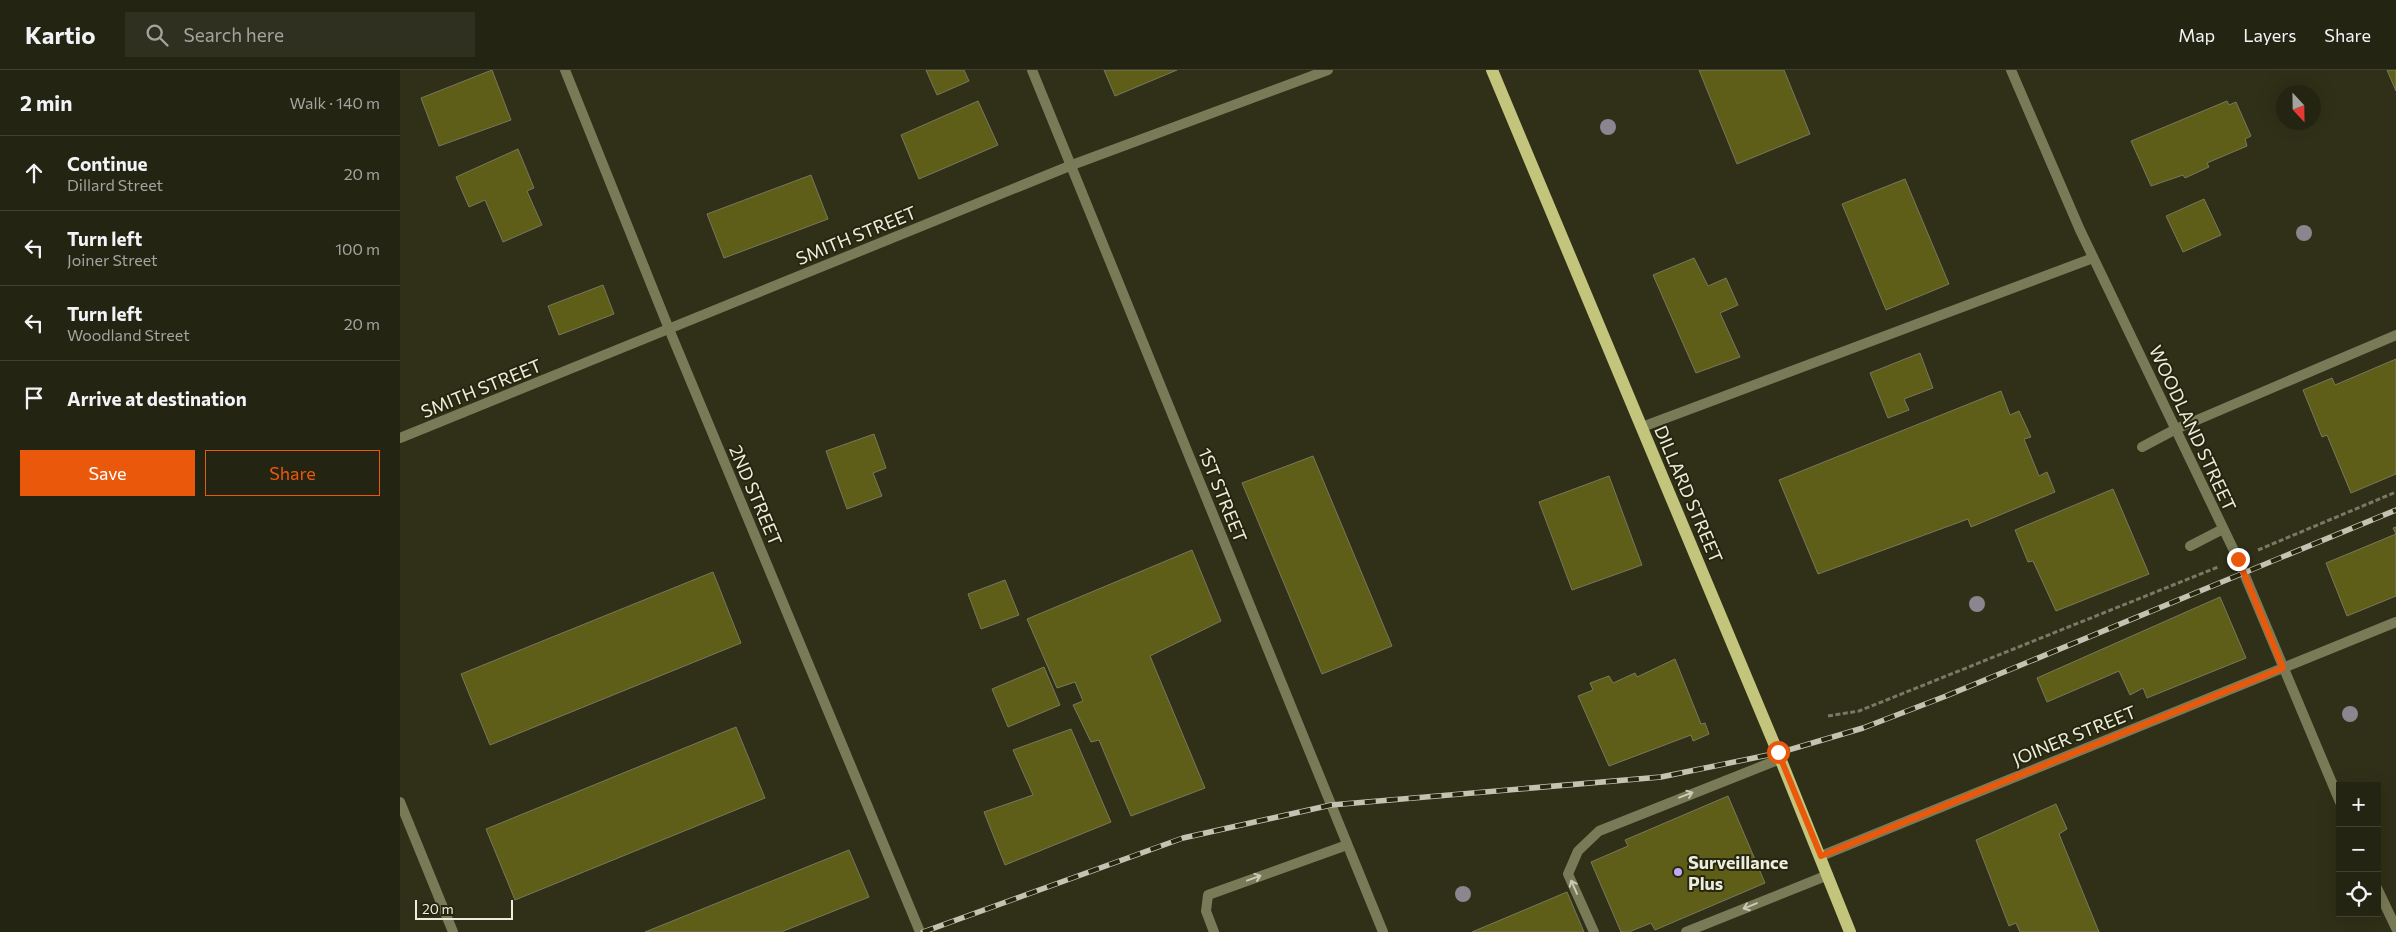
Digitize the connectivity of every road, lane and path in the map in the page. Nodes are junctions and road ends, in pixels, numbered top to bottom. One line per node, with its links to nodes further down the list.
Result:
1 (566, 70): 8 (street, 2ND STREET)
2 (1032, 70): 6 (street, 1ST STREET)
3 (1328, 70): 6 (street, SMITH STREET)
4 (1492, 70): 10 (main road, DILLARD STREET)
5 (2011, 70): 7 (street, WOODLAND STREET)
6 (1072, 165): 8 (street, SMITH STREET); 24 (street, 1ST STREET)
7 (2094, 258): 10 (street); 11 (street, WOODLAND STREET)
8 (669, 329): 12 (street, SMITH STREET); 30 (street, 2ND STREET)
9 (2396, 335): 11 (street)
10 (1642, 427): 21 (main road, DILLARD STREET)
11 (2176, 429): 13 (street); 15 (street, WOODLAND STREET)
12 (400, 438)
13 (2142, 447)
14 (2396, 492): 17 (path)
15 (2223, 530): 16 (street); 17 (street, WOODLAND STREET)
16 (2190, 546)
17 (2238, 559): 19 (street, WOODLAND STREET); 20 (path)
18 (2396, 622): 19 (street, JOINER STREET)
19 (2283, 668): 22 (street, WOODLAND STREET); 25 (street, JOINER STREET)
20 (1828, 716)
21 (1780, 759): 25 (main road, DILLARD STREET); 33 (street, one-way to 21)
22 (2336, 793)
23 (400, 802): 29 (street)
24 (1347, 845): 31 (street, one-way to 24); 32 (street, 1ST STREET)
25 (1821, 856): 26 (main road, DILLARD STREET)
26 (1828, 875): 34 (street, one-way to 34); 35 (main road, DILLARD STREET)
27 (2381, 896): 28 (street)
28 (2396, 928)
29 (453, 932)
30 (920, 932)
31 (1214, 932)
32 (1382, 932)
33 (1594, 932)
34 (1686, 932)
35 (1850, 932)

